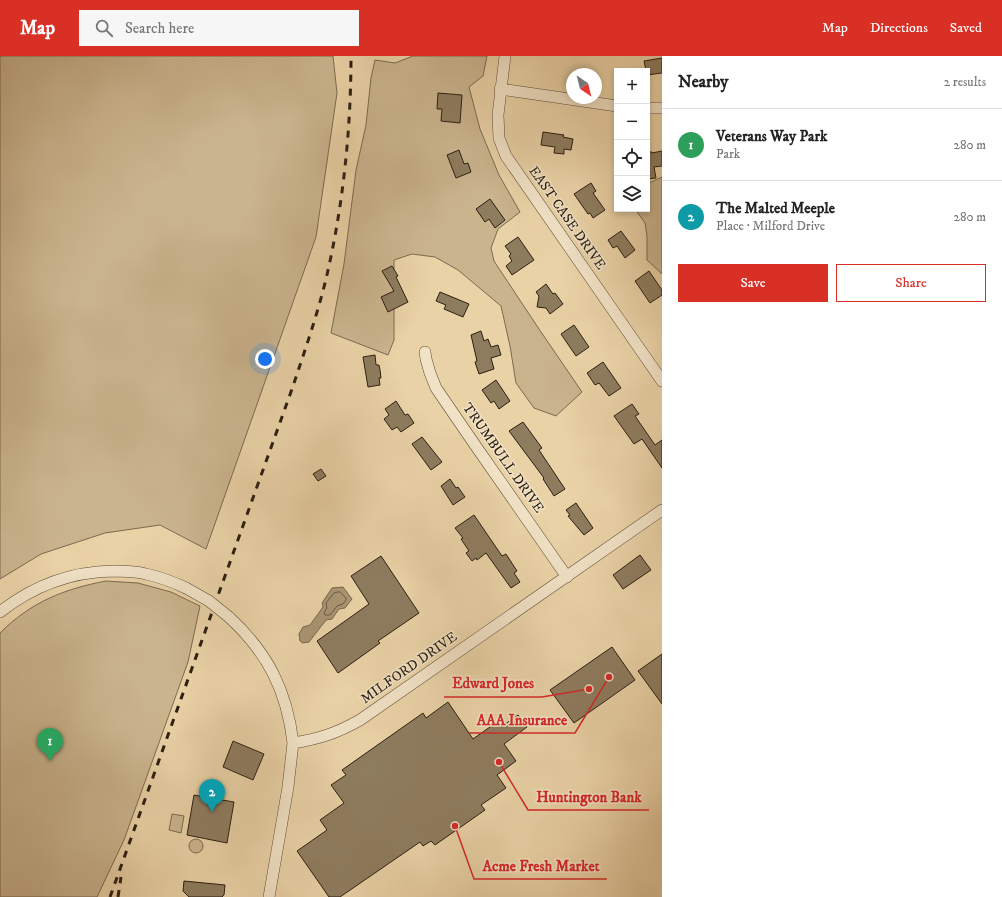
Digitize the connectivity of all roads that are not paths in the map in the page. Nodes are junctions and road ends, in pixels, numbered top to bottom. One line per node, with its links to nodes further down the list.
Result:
1 (505, 56): 2 (street, EAST CASE DRIVE)
2 (500, 89): 3 (street); 7 (street, EAST CASE DRIVE)
3 (614, 106)
4 (650, 108): 5 (street)
5 (662, 108)
6 (425, 352): 9 (street, TRUMBULL DRIVE)
7 (662, 381)
8 (662, 510): 9 (street, MILFORD DRIVE)
9 (567, 577): 11 (street, MILFORD DRIVE)
10 (0, 612): 11 (street, bridge)
11 (293, 743): 12 (street)
12 (269, 897)

